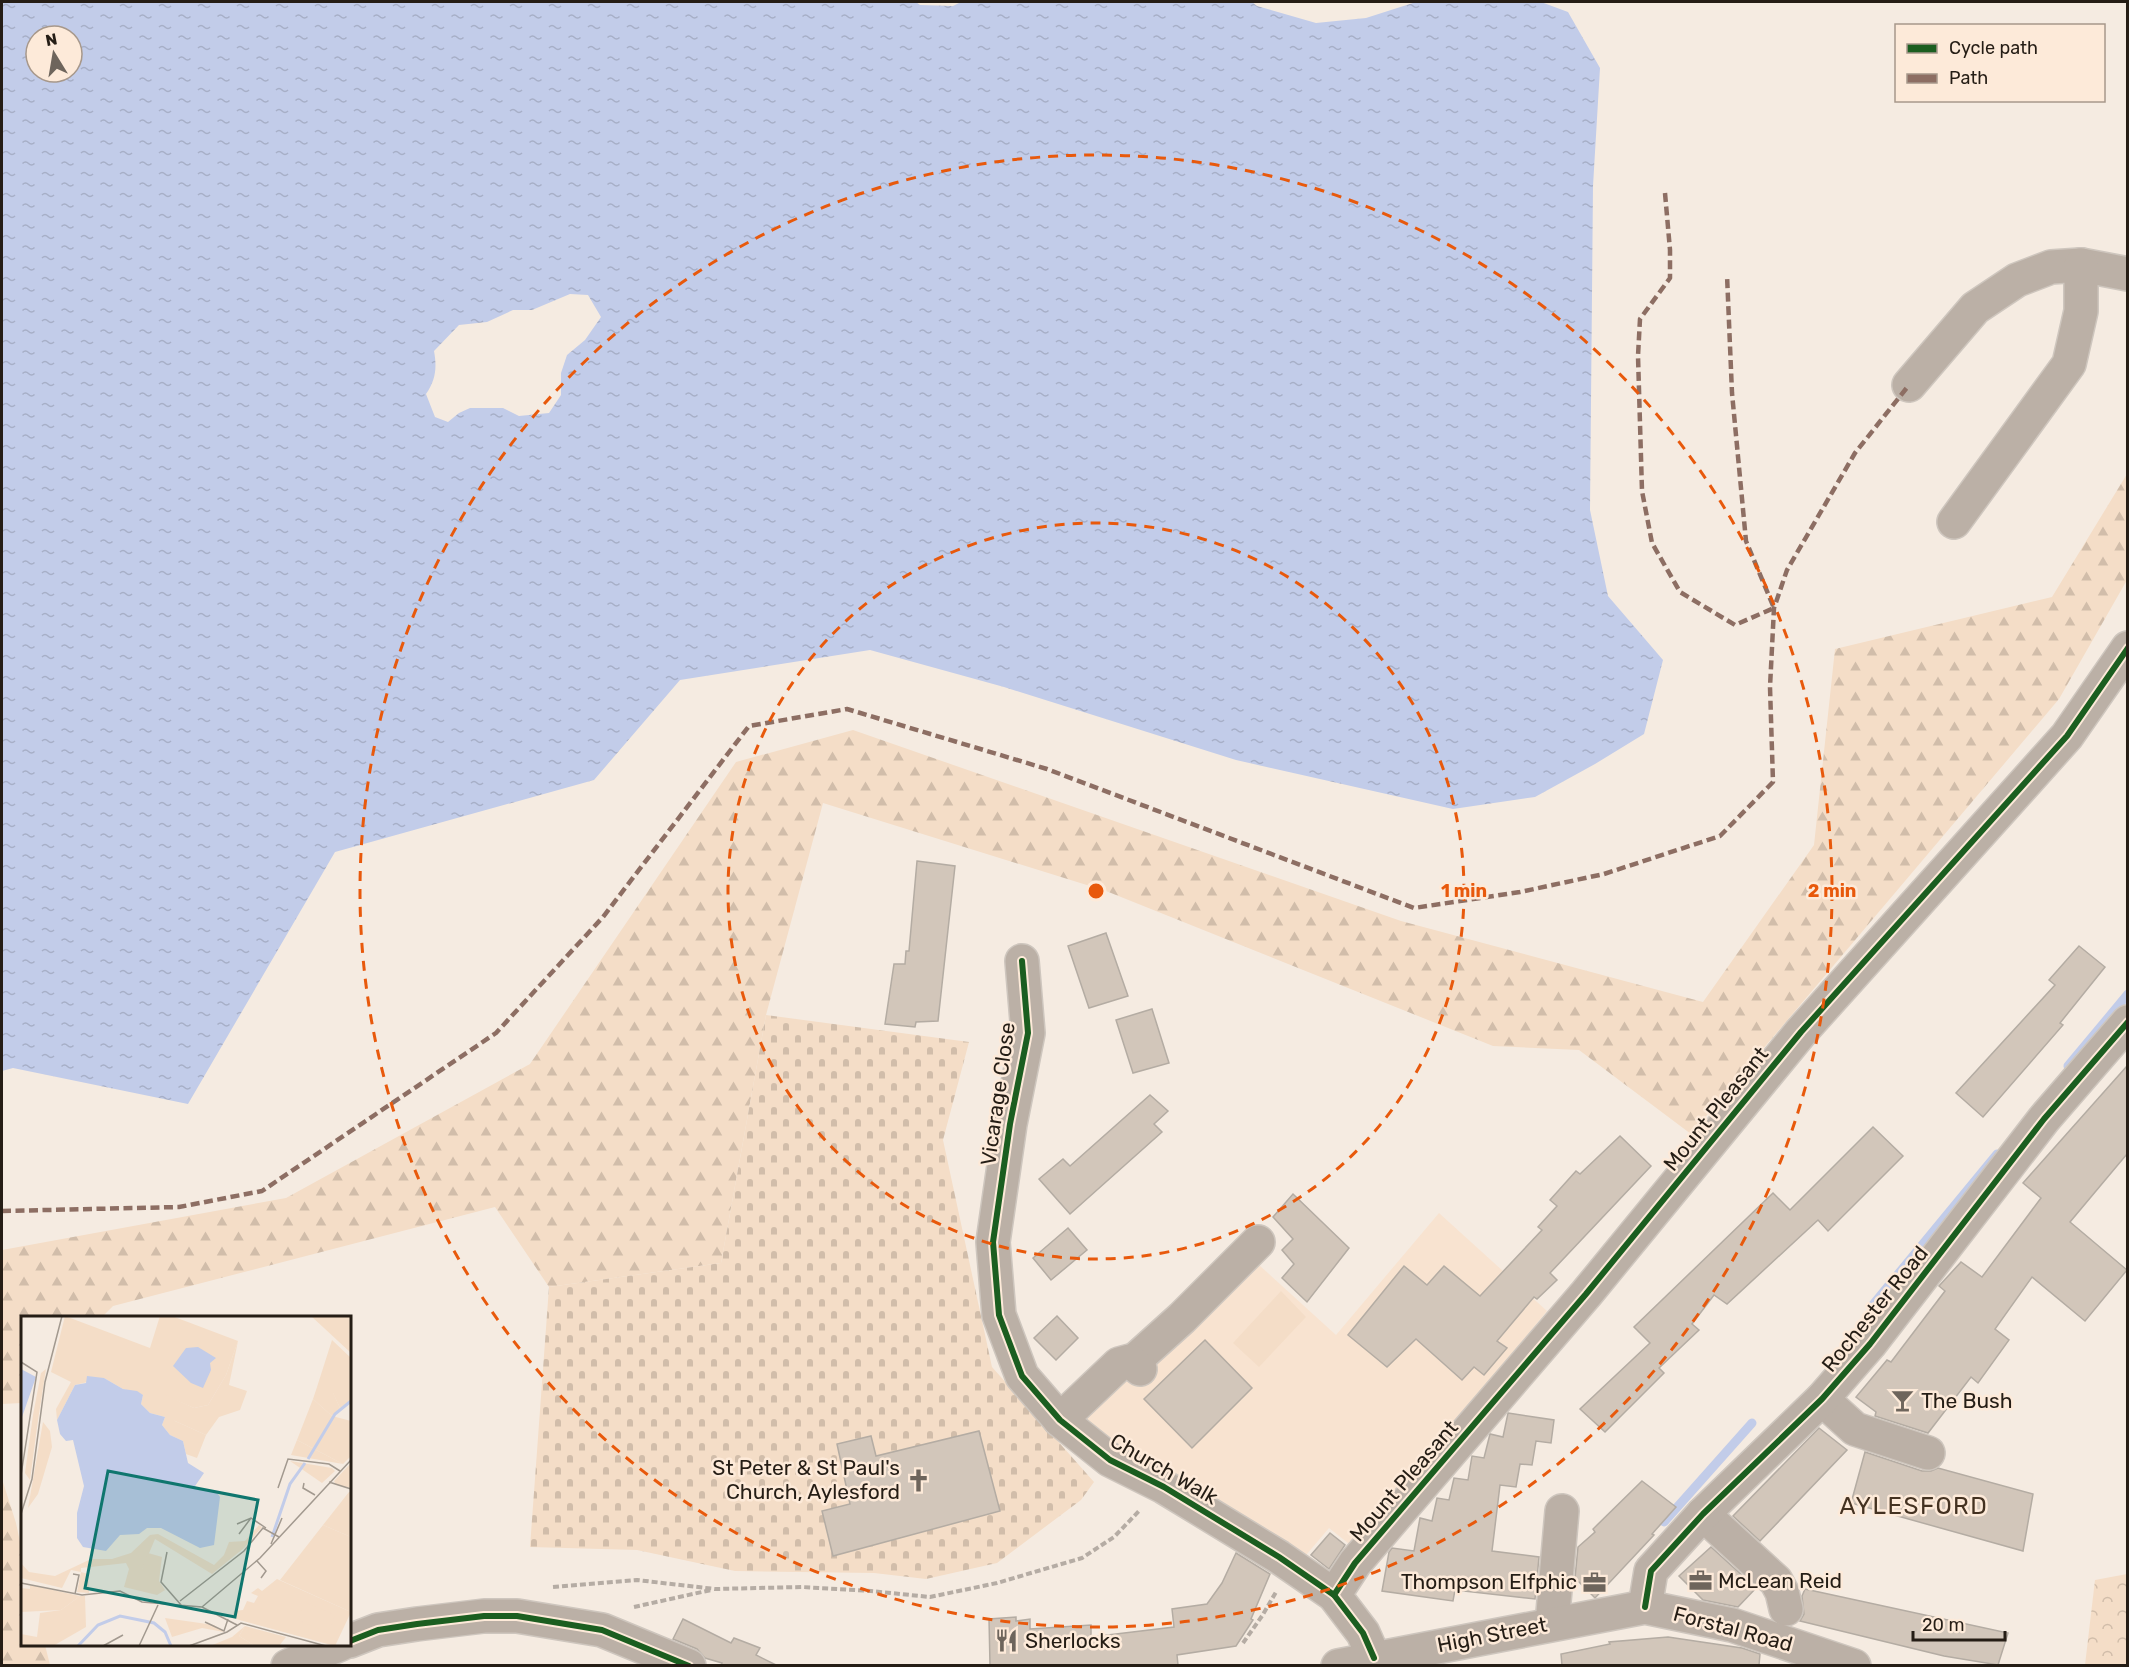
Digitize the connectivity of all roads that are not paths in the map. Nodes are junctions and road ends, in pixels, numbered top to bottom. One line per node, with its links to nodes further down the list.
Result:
1 (2081, 265): 2 (street); 3 (street); 4 (street)
2 (2127, 274)
3 (1909, 385)
4 (1954, 522)
5 (2127, 648): 15 (street, Mount Pleasant)
6 (1022, 961): 9 (street, Vicarage Close)
7 (2127, 1022): 10 (street, Rochester Road)
8 (1258, 1242): 11 (street)
9 (997, 1303): 11 (street, Church Walk)
10 (1822, 1399): 12 (street); 14 (street, Rochester Road)
11 (1059, 1420): 15 (street, Church Walk)
12 (1928, 1453)
13 (1562, 1511): 18 (street)
14 (1703, 1514): 16 (street, Rochester Road); 17 (street)
15 (1334, 1595): 21 (street, Church Walk)
16 (1646, 1607): 18 (street, High Street); 25 (street, Forstal Road)
17 (1786, 1609)
18 (1552, 1624): 21 (street, High Street)
19 (351, 1641): 23 (street)
20 (336, 1646): 22 (street)
21 (1374, 1658): 24 (street, High Street)
22 (288, 1665)
23 (689, 1665)
24 (1338, 1665)
25 (1854, 1665)

